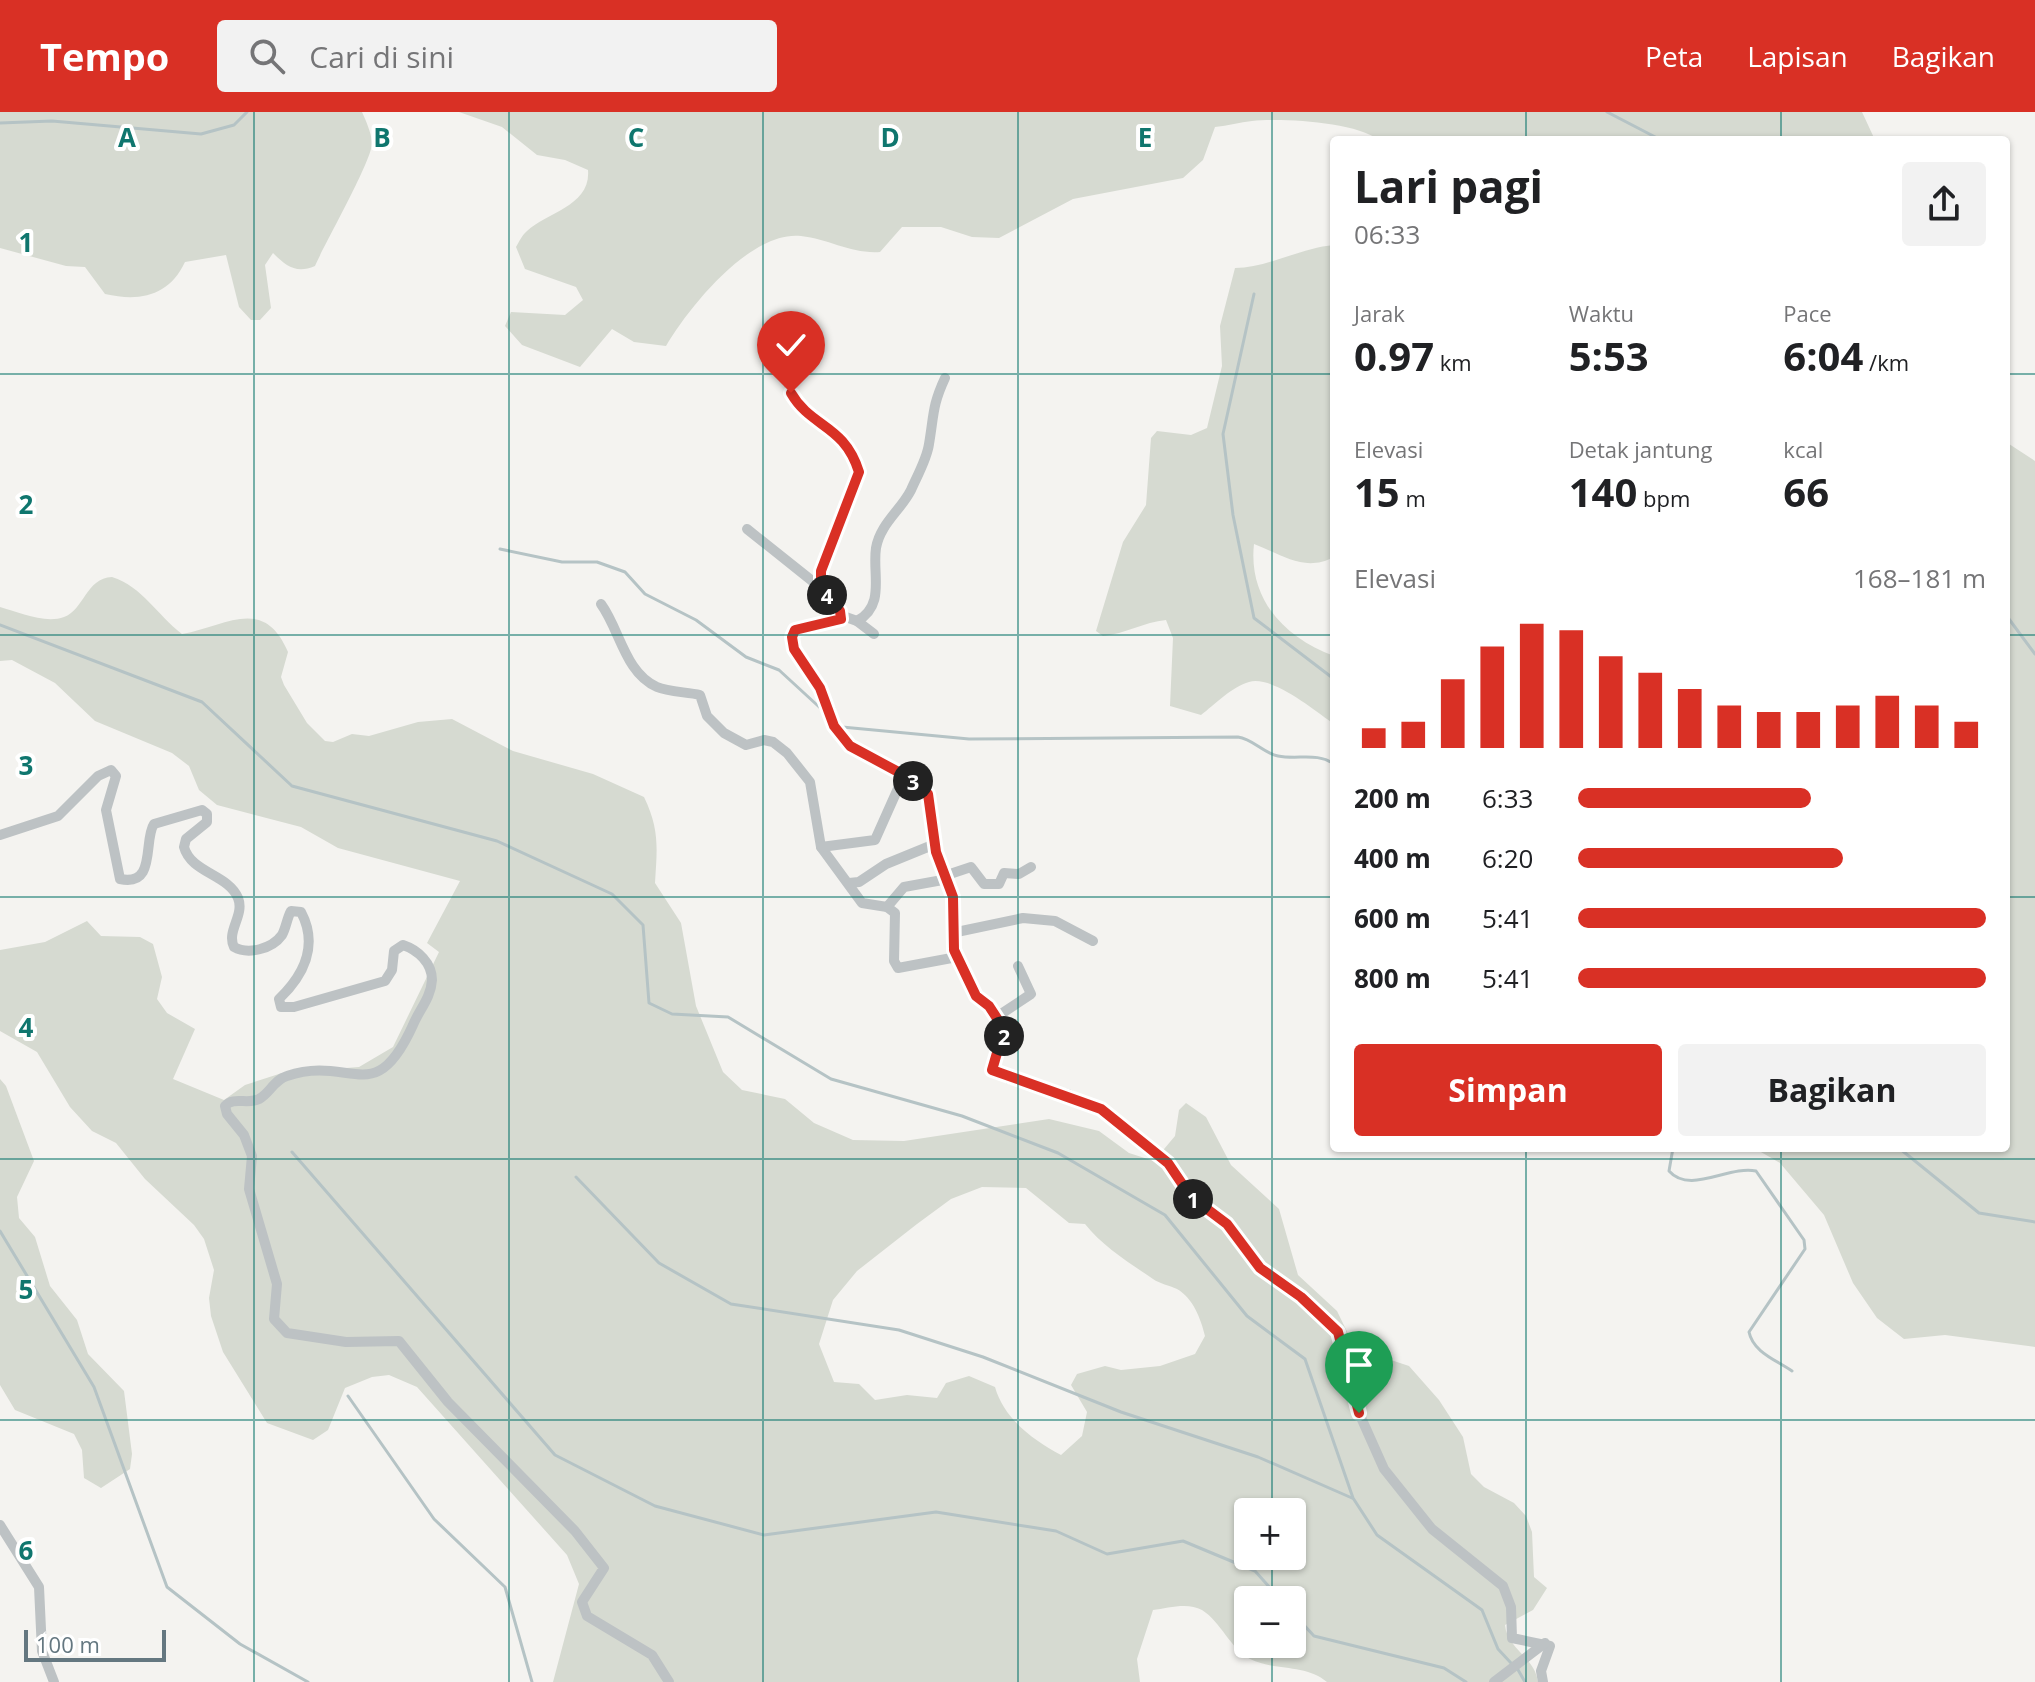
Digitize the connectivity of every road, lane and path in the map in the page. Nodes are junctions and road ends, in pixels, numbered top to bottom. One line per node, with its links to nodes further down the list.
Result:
1 (810, 346): 4 (street)
2 (945, 378): 7 (street)
3 (747, 529): 4 (street)
4 (821, 588): 6 (street)
5 (601, 604): 12 (street)
6 (843, 616): 7 (street); 9 (street)
7 (857, 621): 8 (street)
8 (874, 634)
9 (904, 775): 11 (street); 12 (street)
10 (0, 835): 25 (street)
11 (935, 844): 14 (street); 15 (street)
12 (821, 847): 15 (street)
13 (1031, 867): 14 (street)
14 (947, 877): 16 (street); 17 (street)
15 (849, 883): 16 (street)
16 (887, 907): 19 (street)
17 (952, 933): 18 (street); 19 (street)
18 (1093, 941)
19 (957, 957): 21 (street)
20 (1018, 966): 21 (street)
21 (998, 1016): 23 (street)
22 (0, 1525): 24 (street)
23 (1545, 1643): 26 (street); 27 (street)
24 (54, 1682)
25 (669, 1682)
26 (1494, 1682)
27 (1543, 1682)

